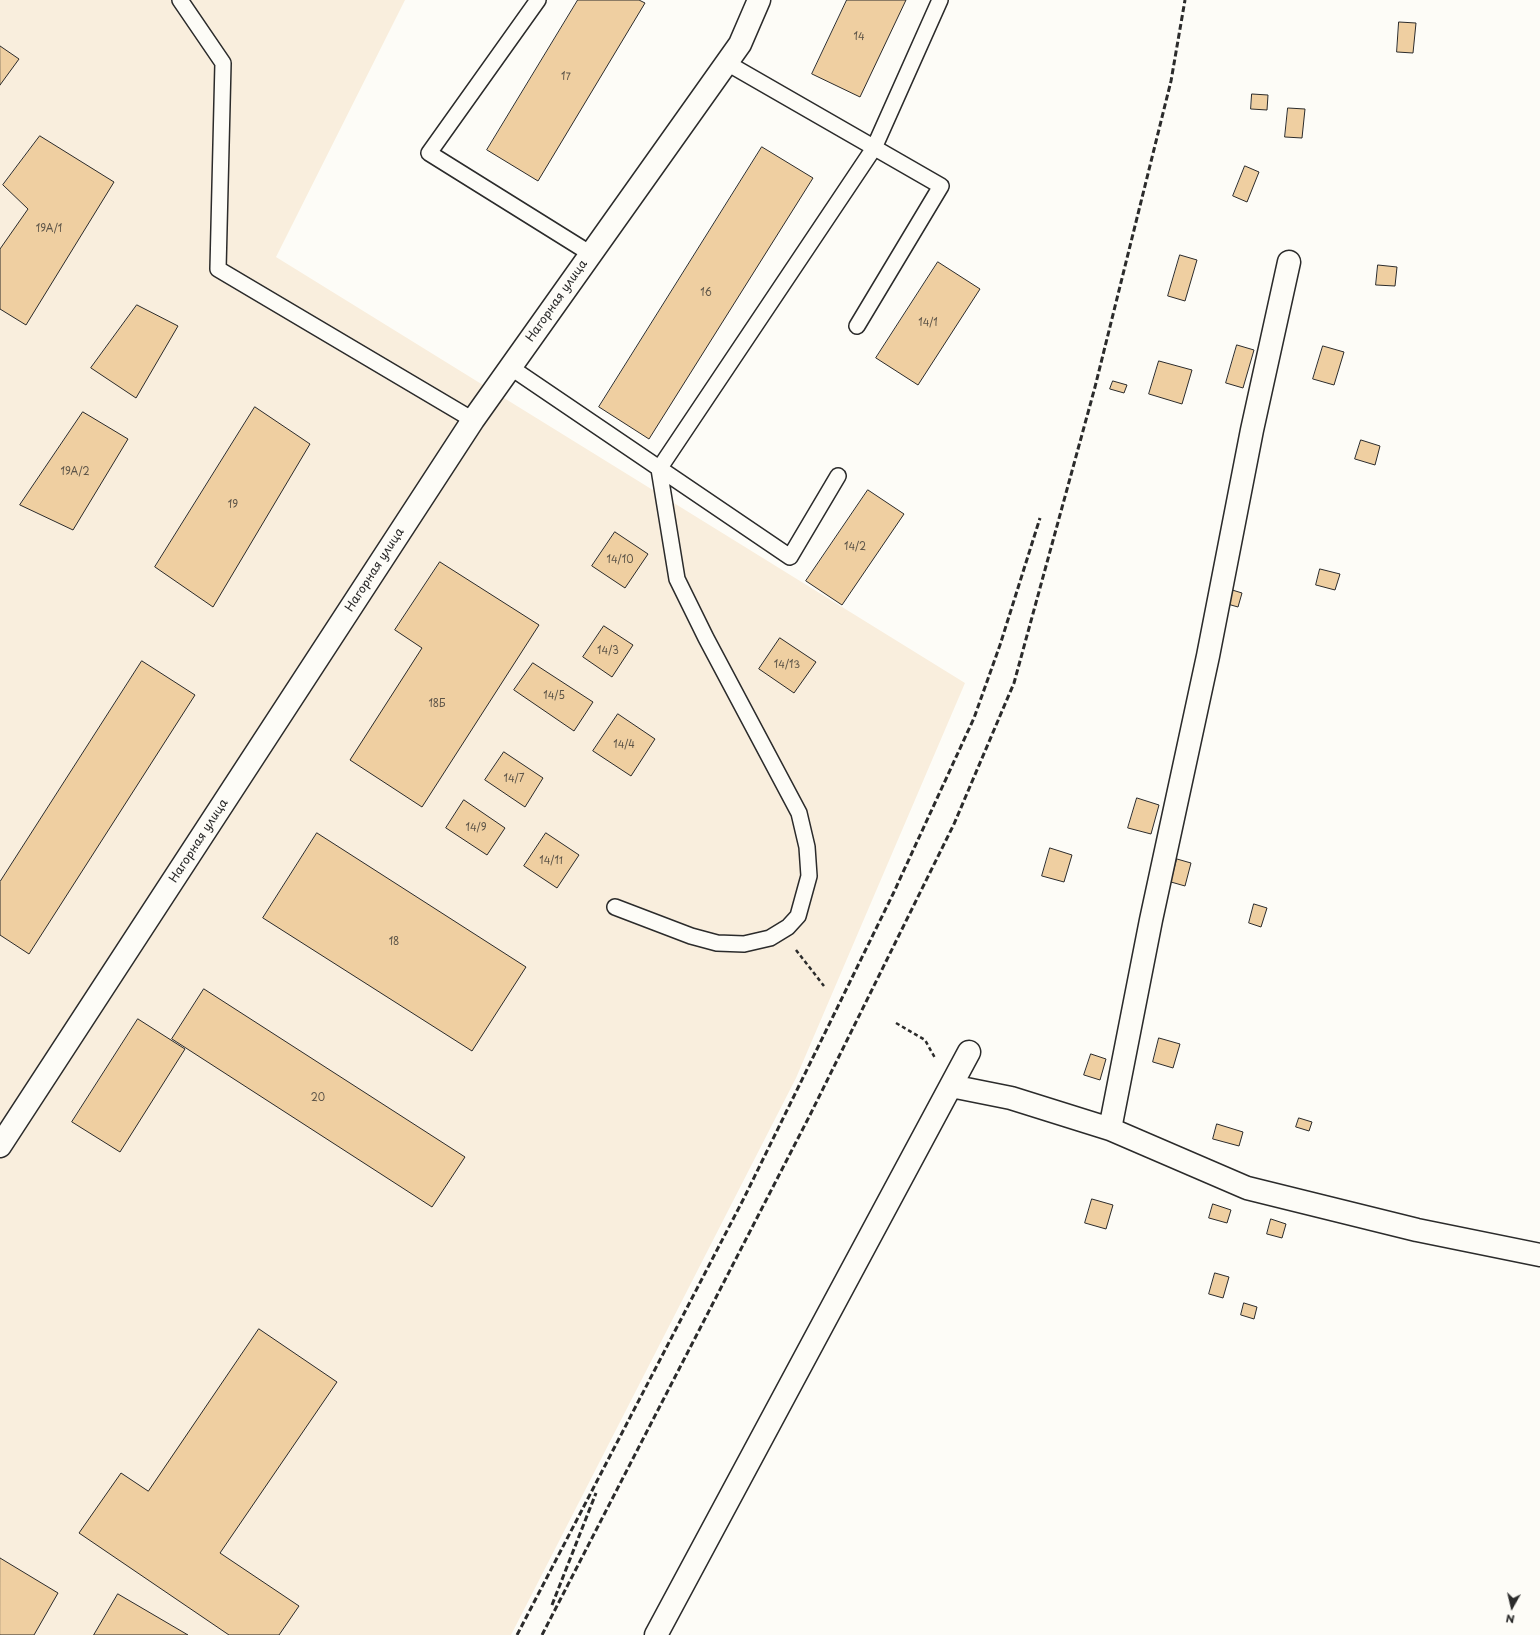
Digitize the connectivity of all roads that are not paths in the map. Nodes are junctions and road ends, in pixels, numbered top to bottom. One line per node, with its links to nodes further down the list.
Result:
1 (180, 0): 11 (lane)
2 (538, 0): 7 (lane)
3 (759, 0): 5 (street, Нагорная улица)
4 (940, 0): 6 (lane)
5 (727, 63): 6 (lane); 7 (street, Нагорная улица)
6 (874, 148): 9 (lane); 12 (lane)
7 (591, 254): 10 (street, Нагорная улица)
8 (1289, 262): 17 (street)
9 (857, 326)
10 (510, 367): 11 (street, Нагорная улица); 12 (lane)
11 (473, 420): 18 (street, Нагорная улица)
12 (659, 469): 13 (lane); 14 (lane)
13 (838, 476)
14 (615, 907)
15 (969, 1052): 16 (street)
16 (951, 1086): 17 (street); 20 (street)
17 (1110, 1129): 19 (street)
18 (0, 1146)
19 (1540, 1254)
20 (656, 1635)

